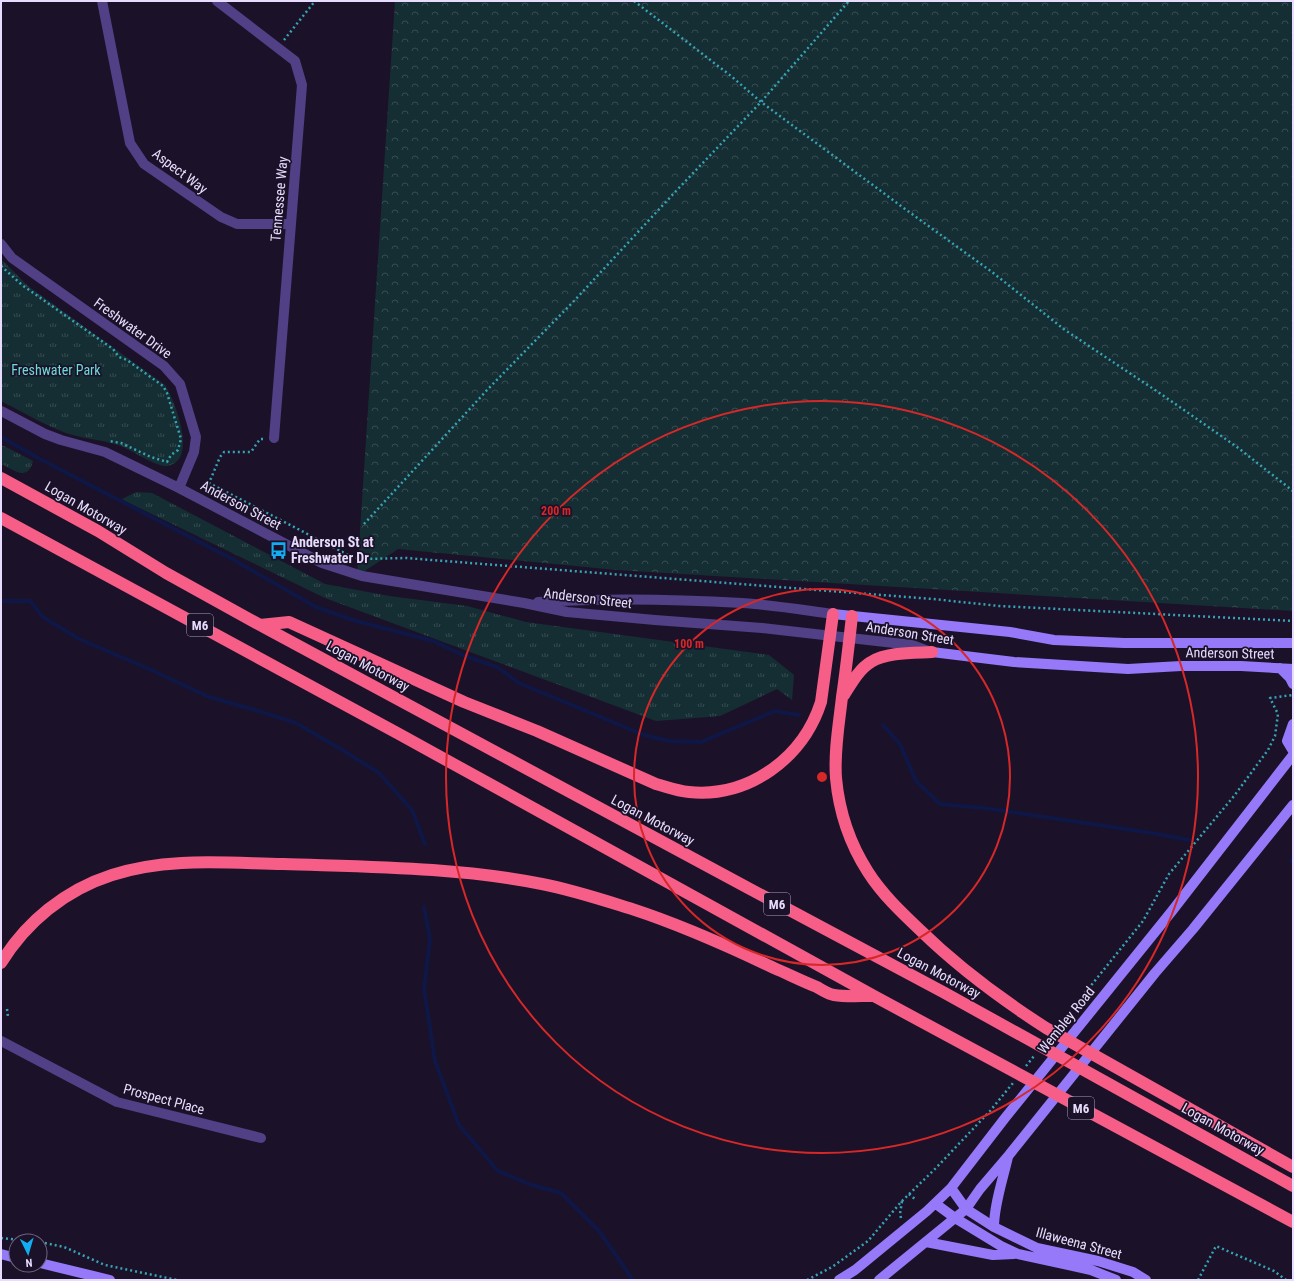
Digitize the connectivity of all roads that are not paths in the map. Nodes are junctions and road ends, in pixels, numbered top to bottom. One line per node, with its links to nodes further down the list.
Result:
1 (102, 1): 3 (street, Aspect Way)
2 (217, 1): 3 (street, Tennessee Way)
3 (291, 224): 6 (street, Tennessee Way)
4 (1, 244): 8 (street, Freshwater Drive)
5 (2, 412): 8 (street, Anderson Street)
6 (274, 438)
7 (1, 478): 13 (highway, Logan Motorway / M6)
8 (179, 488): 10 (street, Anderson Street)
9 (1, 518): 27 (highway, M6)
10 (524, 603): 11 (street, Anderson Street); 14 (street, Anderson Street)
11 (833, 614): 12 (main road, Anderson Street); 14 (highway)
12 (852, 616): 15 (highway); 16 (main road, Anderson Street)
13 (260, 625): 14 (highway); 32 (highway, Logan Motorway / M6)
14 (831, 636): 15 (street, Anderson Street)
15 (850, 638): 17 (street, Anderson Street); 21 (highway)
16 (1293, 644)
17 (932, 652): 18 (main road, Anderson Street); 21 (highway)
18 (1280, 668): 19 (main road, Anderson Street); 20 (main road)
19 (1293, 669)
20 (1293, 684)
21 (842, 698): 31 (highway)
22 (1293, 724): 23 (main road)
23 (1293, 751)
24 (1293, 755): 33 (main road, Wembley Road)
25 (1293, 805): 30 (main road)
26 (1, 963): 27 (highway)
27 (874, 996): 37 (highway, M6)
28 (1, 1040): 29 (street, Prospect Place)
29 (261, 1138)
30 (1009, 1155): 35 (main road); 38 (main road)
31 (1293, 1166)
32 (1293, 1186)
33 (951, 1188): 34 (main road, Wembley Road); 35 (main road, Illaweena Street)
34 (936, 1204): 36 (main road, Illaweena Street); 43 (main road, Wembley Road)
35 (966, 1209): 36 (main road); 38 (main road, Illaweena Street)
36 (955, 1218): 39 (main road); 40 (main road, Illaweena Street)
37 (1293, 1222)
38 (994, 1227): 46 (main road, Illaweena Street)
39 (926, 1242): 40 (main road); 44 (main road)
40 (1018, 1254): 45 (main road, Illaweena Street)
41 (48, 1265): 42 (main road)
42 (110, 1280)
43 (839, 1280)
44 (880, 1280)
45 (1116, 1280)
46 (1146, 1280)

